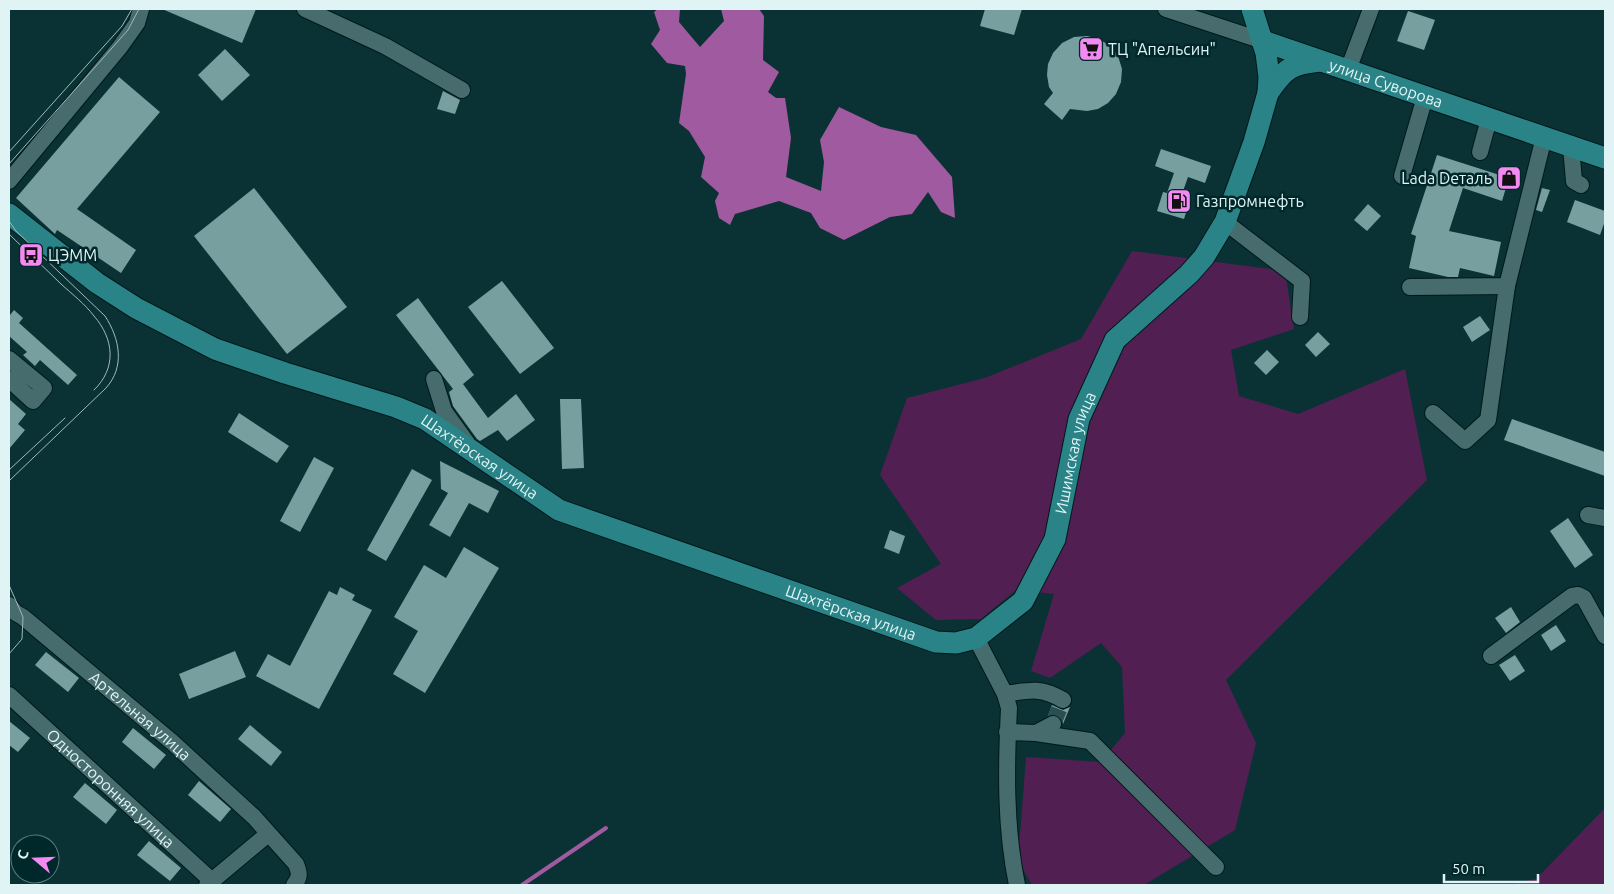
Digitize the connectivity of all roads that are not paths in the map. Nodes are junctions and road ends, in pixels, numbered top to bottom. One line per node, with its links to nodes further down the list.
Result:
1 (141, 9): 18 (street)
2 (305, 9): 9 (street)
3 (1166, 9): 6 (street, улица Суворова)
4 (1252, 9): 6 (main road, Ишимская улица)
5 (1371, 9): 8 (street)
6 (1263, 41): 7 (main road, улица Суворова); 10 (main road, Ишимская улица)
7 (1321, 61): 8 (main road, улица Суворова); 10 (main road)
8 (1348, 70): 11 (main road, улица Суворова)
9 (462, 90)
10 (1268, 93): 21 (main road, Ишимская улица)
11 (1425, 96): 12 (main road, улица Суворова); 17 (street)
12 (1489, 118): 13 (main road, улица Суворова); 15 (street)
13 (1544, 137): 14 (main road, улица Суворова); 22 (street)
14 (1571, 147): 16 (main road, улица Суворова); 19 (street)
15 (1480, 152)
16 (1605, 158)
17 (1402, 176)
18 (9, 181)
19 (1581, 185)
20 (10, 213): 29 (main road, Шахтёрская улица)
21 (1225, 222): 24 (street); 34 (main road, Ишимская улица)
22 (1507, 286): 23 (street); 28 (street)
23 (1410, 287)
24 (1300, 317)
25 (9, 359): 26 (street)
26 (9, 379)
27 (434, 379): 29 (street)
28 (1433, 413)
29 (473, 451): 34 (main road, Шахтёрская улица)
30 (1588, 515): 31 (street)
31 (1605, 518)
32 (9, 605): 42 (street, Артельная улица)
33 (1605, 636): 35 (street)
34 (976, 638): 36 (street)
35 (1491, 656)
36 (1006, 694): 38 (street); 40 (street)
37 (9, 695): 44 (street, Односторонняя улица)
38 (1063, 700)
39 (1053, 724): 41 (street)
40 (1007, 732): 41 (street); 46 (street)
41 (1036, 733): 43 (street)
42 (268, 834): 44 (street); 45 (street, Артельная улица)
43 (1216, 867)
44 (210, 883)
45 (294, 885)
46 (1017, 885)

